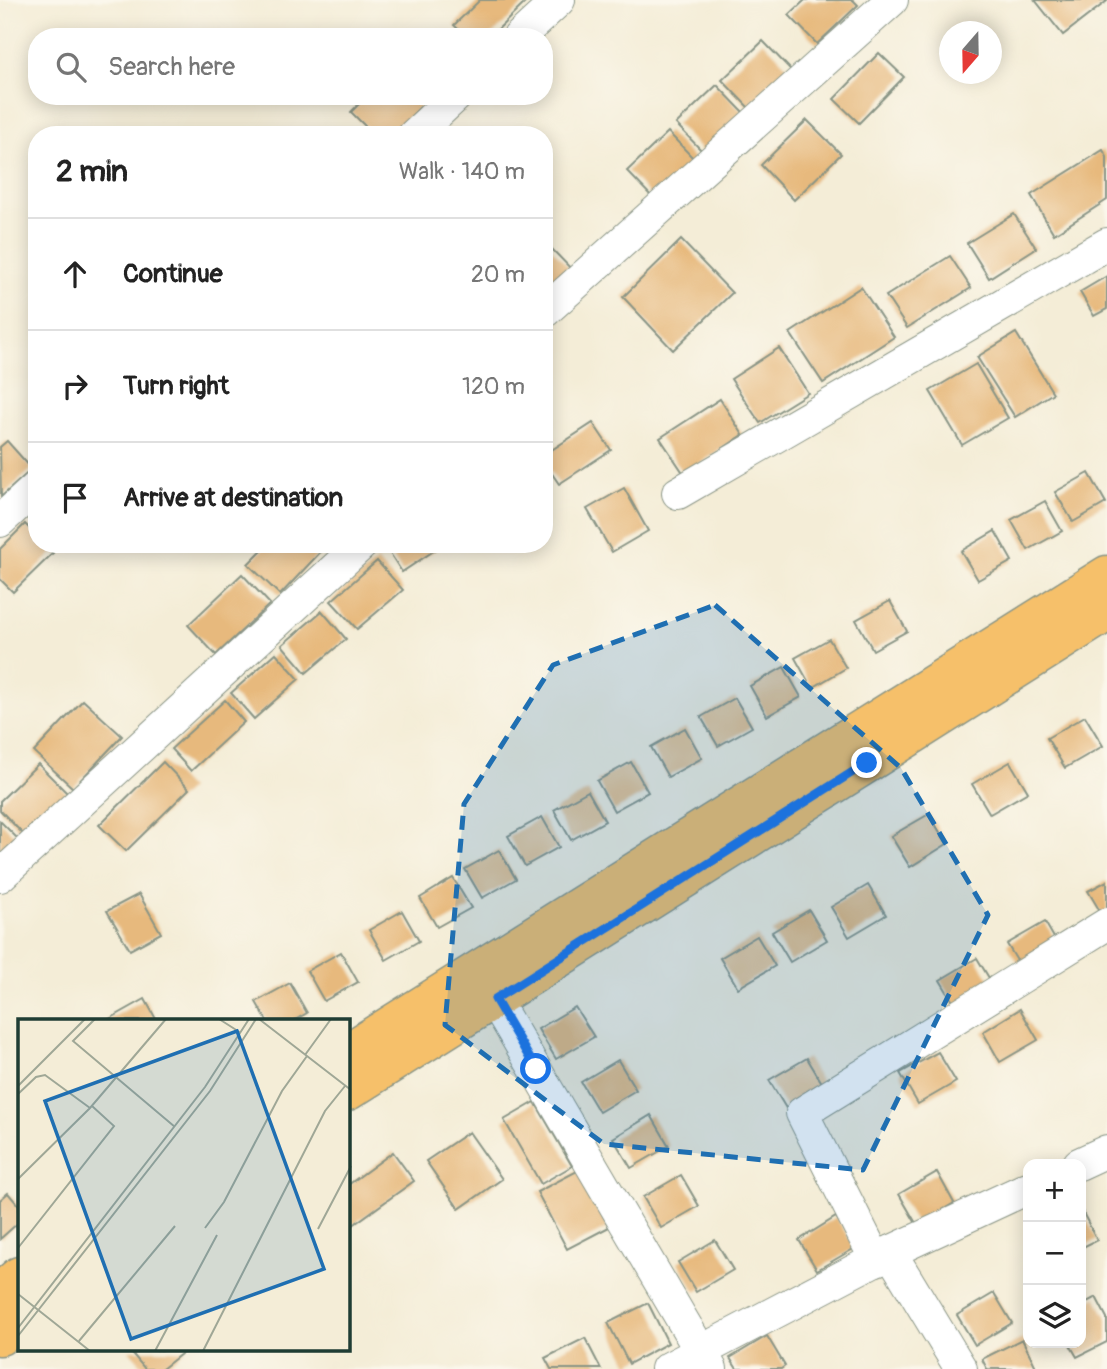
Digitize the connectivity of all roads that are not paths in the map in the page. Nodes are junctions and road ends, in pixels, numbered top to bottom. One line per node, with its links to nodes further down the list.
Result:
1 (559, 0): 3 (street)
2 (892, 0): 7 (street)
3 (529, 28)
4 (446, 105): 5 (street)
5 (424, 126)
6 (1107, 244): 8 (street)
7 (553, 304)
8 (678, 493)
9 (28, 495): 10 (street)
10 (0, 521)
11 (352, 553): 14 (street)
12 (1107, 575): 17 (main road)
13 (1107, 612): 16 (main road)
14 (0, 876)
15 (1107, 924): 22 (street)
16 (495, 999): 18 (main road); 27 (street)
17 (350, 1051)
18 (350, 1090)
19 (1107, 1151): 20 (street)
20 (1086, 1161)
21 (1023, 1190): 22 (street)
22 (883, 1256): 27 (street); 29 (street)
23 (18, 1277): 24 (main road)
24 (0, 1292)
25 (18, 1321): 26 (main road)
26 (0, 1336)
27 (706, 1359): 28 (street)
28 (667, 1369)
29 (961, 1369)

